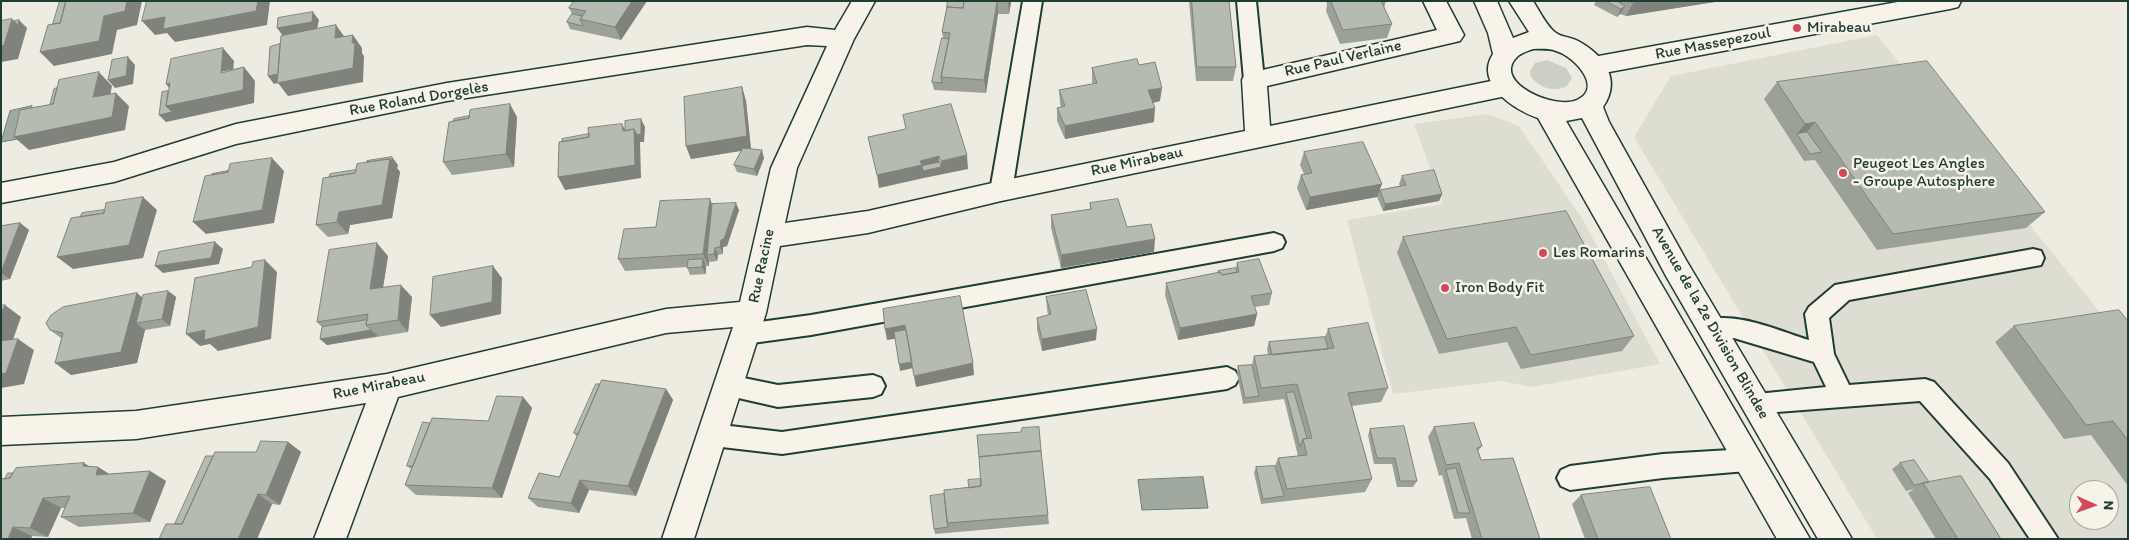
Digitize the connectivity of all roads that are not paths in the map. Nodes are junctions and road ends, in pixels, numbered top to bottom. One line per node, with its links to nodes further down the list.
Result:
1 (864, 1): 8 (street, Rue Racine)
2 (1033, 1): 17 (lane)
3 (1246, 1): 12 (lane)
4 (1434, 1): 12 (street, Rue Paul Verlaine)
5 (1485, 1): 10 (street)
6 (1520, 1): 9 (street)
7 (1950, 1): 11 (street, Rue Massepezoul)
8 (842, 39): 18 (street, Rue Roland Dorgelès); 19 (street, Rue Racine)
9 (1548, 40): 10 (street); 11 (street)
10 (1504, 53): 13 (street)
11 (1594, 66): 14 (street)
12 (1254, 80): 16 (street)
13 (1506, 87): 15 (street); 16 (street, Rue Mirabeau)
14 (1589, 104): 15 (street); 23 (street, Avenue de la 2e Division Blindee)
15 (1547, 111): 33 (street)
16 (1258, 137): 17 (street, Rue Mirabeau)
17 (1001, 191): 19 (street, Rue Mirabeau)
18 (1, 193)
19 (768, 237): 22 (street, Rue Racine)
20 (1274, 242): 22 (lane)
21 (2034, 258): 24 (lane)
22 (749, 324): 26 (street, Rue Racine); 28 (street, Rue Mirabeau)
23 (1712, 328): 24 (lane); 30 (street, Avenue de la 2e Division Blindee)
24 (1822, 354): 29 (lane)
25 (1227, 378): 32 (lane)
26 (729, 386): 27 (lane); 32 (street, Rue Racine)
27 (873, 386)
28 (387, 387): 31 (street, Rue Mirabeau); 35 (street)
29 (1842, 396): 30 (lane); 39 (lane)
30 (1757, 405): 38 (street, Avenue de la 2e Division Blindee)
31 (1, 431)
32 (713, 435): 36 (street, Rue Racine)
33 (1748, 460): 34 (lane); 37 (street)
34 (1570, 478)
35 (330, 539)
36 (678, 539)
37 (1794, 539)
38 (1836, 539)
39 (2045, 539)

